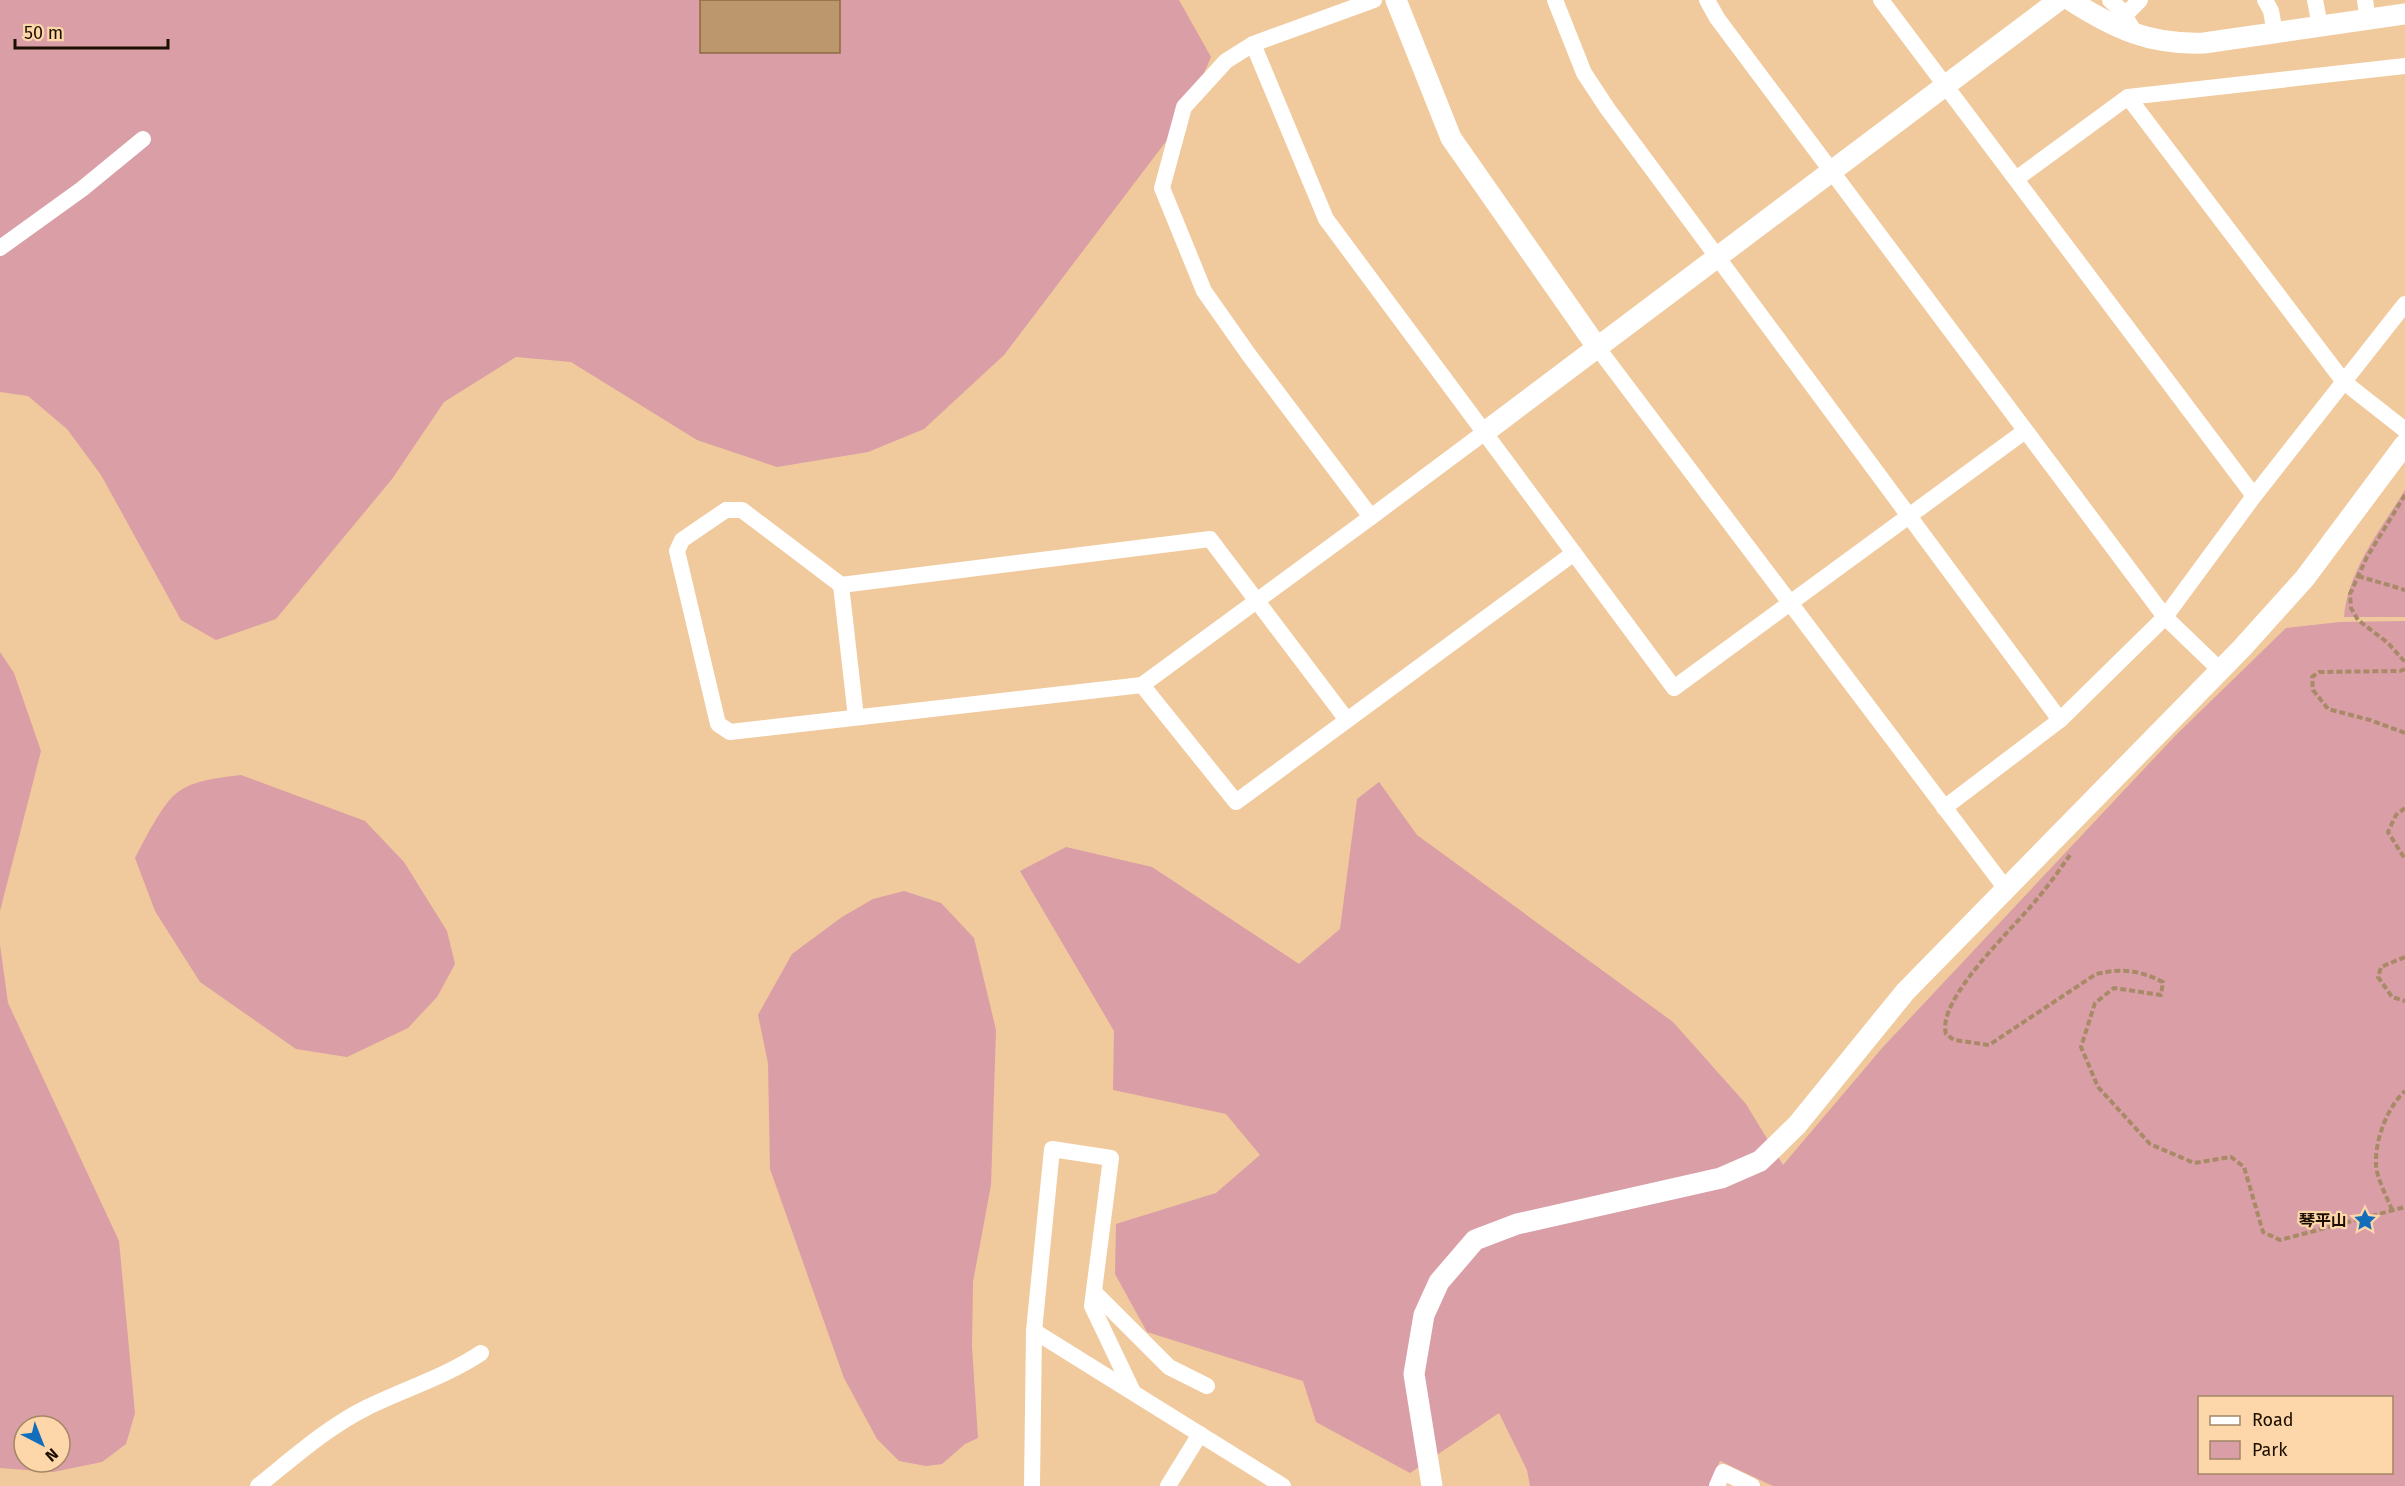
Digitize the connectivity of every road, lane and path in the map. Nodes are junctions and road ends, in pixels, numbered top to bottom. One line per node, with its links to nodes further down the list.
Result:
1 (1374, 0): 18 (street)
2 (1396, 0): 28 (street)
3 (1556, 0): 26 (street)
4 (1707, 0): 23 (street)
5 (1881, 0): 20 (street)
6 (2059, 0): 20 (street)
7 (2070, 0): 17 (street)
8 (2110, 0): 14 (street)
9 (2140, 0): 14 (street)
10 (2265, 0): 16 (street)
11 (2315, 0): 15 (street)
12 (2367, 10): 13 (street); 15 (street)
13 (2405, 14)
14 (2124, 16): 17 (street)
15 (2320, 26): 16 (street)
16 (2275, 33): 17 (street)
17 (2137, 36)
18 (1253, 44): 32 (street); 37 (street)
19 (2405, 66): 21 (street)
20 (1946, 86): 23 (street); 24 (street)
21 (2128, 97): 24 (street); 29 (street)
22 (143, 139): 25 (street)
23 (1832, 172): 26 (street); 31 (street)
24 (2016, 179): 35 (street)
25 (0, 248)
26 (1718, 257): 28 (street); 36 (street)
27 (2405, 304): 29 (street)
28 (1597, 347): 32 (street); 43 (street)
29 (2344, 382): 30 (street); 35 (street)
30 (2405, 430)
31 (2025, 431): 36 (street); 44 (street)
32 (1485, 432): 37 (street); 38 (street)
33 (2405, 444): 47 (street)
34 (2405, 495): 39 (path)
35 (2254, 496): 44 (street)
36 (1909, 516): 43 (street); 51 (street)
37 (1371, 517): 42 (street)
38 (1574, 553): 43 (street); 50 (street)
39 (2358, 576): 41 (path); 45 (path)
40 (841, 585): 42 (street); 49 (street); 49 (street)
41 (2405, 590)
42 (1257, 601): 48 (street); 50 (street)
43 (1790, 603): 53 (street)
44 (2165, 617): 47 (street); 51 (street)
45 (2405, 662)
46 (2405, 669): 52 (path)
47 (2220, 670): 55 (street)
48 (1142, 685): 49 (street); 50 (street)
49 (856, 717)
50 (1347, 720)
51 (2060, 720): 53 (street)
52 (2405, 733)
53 (1944, 808): 57 (street)
54 (2405, 808): 56 (path)
55 (2069, 825): 57 (street); 62 (path)
56 (2405, 860)
57 (2006, 889): 73 (street)
58 (2405, 957): 59 (path)
59 (2405, 1001)
60 (2405, 1090): 62 (path)
61 (2405, 1208): 62 (path)
62 (2392, 1210)
63 (1094, 1292): 64 (street); 66 (street); 67 (street)
64 (1034, 1330): 67 (street); 70 (street)
65 (481, 1353): 69 (street)
66 (1206, 1386)
67 (1133, 1392): 68 (street)
68 (1200, 1434): 71 (street); 72 (street)
69 (258, 1486)
70 (1032, 1486)
71 (1168, 1486)
72 (1283, 1486)
73 (1432, 1486)
74 (1717, 1486): 75 (street)
75 (1752, 1486)

